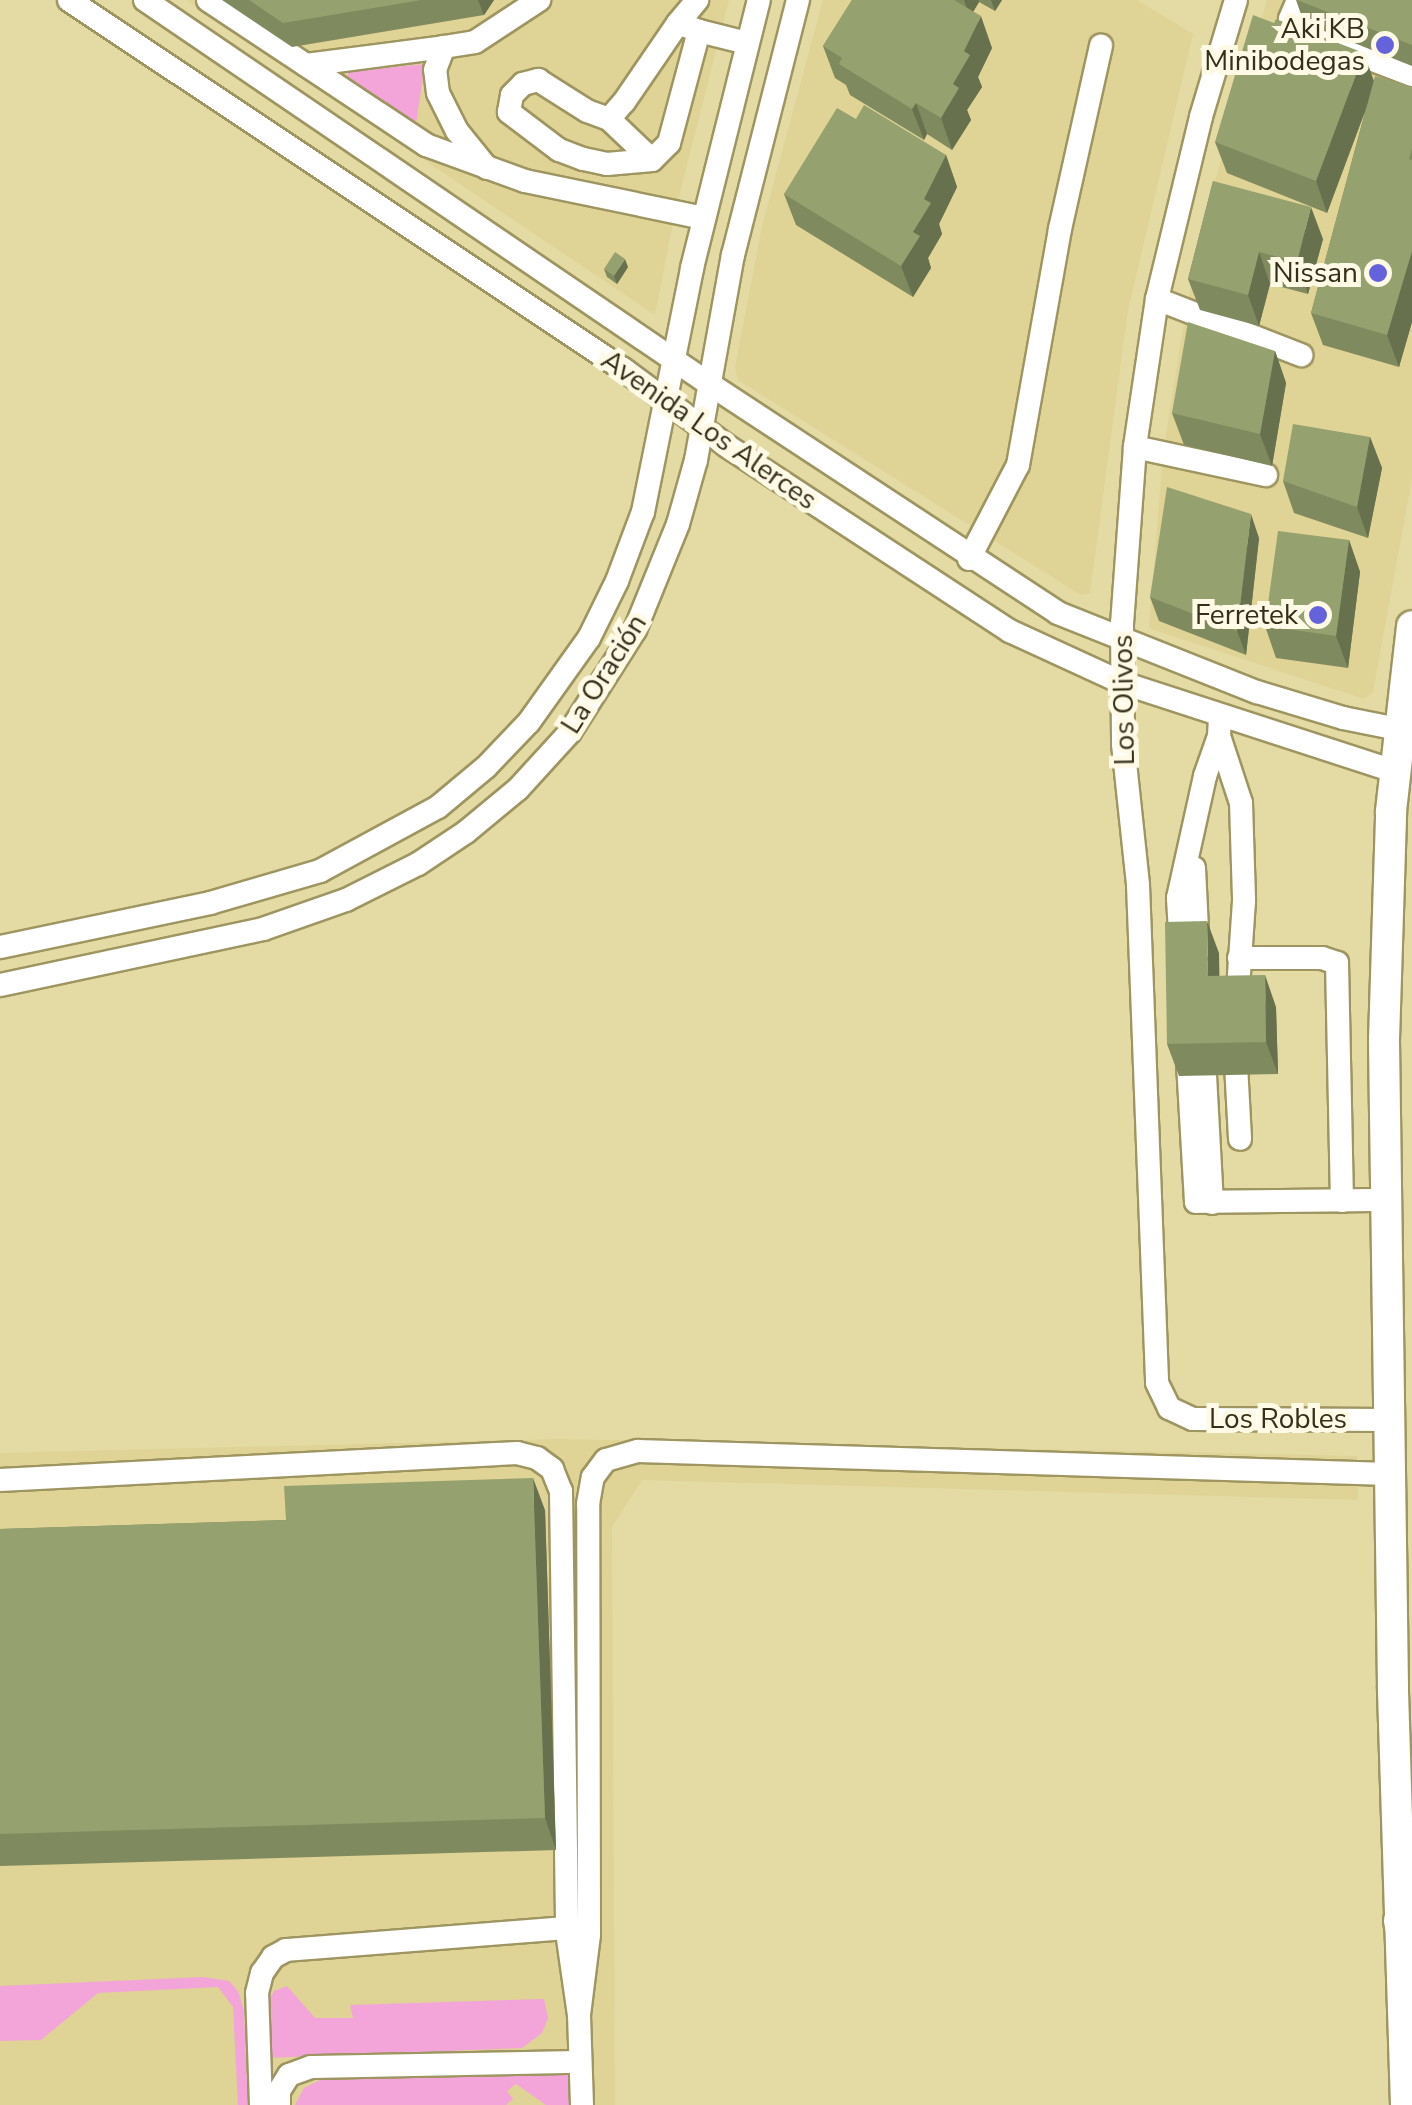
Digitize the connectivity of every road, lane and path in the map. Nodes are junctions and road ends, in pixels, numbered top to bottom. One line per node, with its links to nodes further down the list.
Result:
1 (69, 0): 26 (street, Avenida Los Alerces)
2 (145, 0): 24 (street, Avenida Los Alerces)
3 (208, 0): 14 (street)
4 (538, 0): 12 (street)
5 (696, 0): 10 (street)
6 (760, 0): 11 (street, La Oración)
7 (798, 0): 25 (street, La Oración)
8 (1236, 0): 19 (street, Los Olivos)
9 (1298, 0): 15 (street)
10 (688, 27): 11 (street); 16 (street); 17 (street)
11 (747, 44): 21 (street, La Oración)
12 (444, 46): 14 (street); 18 (street)
13 (1101, 46): 30 (street)
14 (306, 65): 18 (street)
15 (1412, 74)
16 (610, 120): 17 (street); 17 (street)
17 (652, 160)
18 (489, 170): 21 (street)
19 (1183, 187): 20 (street); 22 (street, Los Olivos)
20 (1211, 194)
21 (704, 218): 24 (street, La Oración)
22 (1157, 299): 23 (street); 28 (street, Los Olivos)
23 (1300, 355)
24 (673, 359): 25 (street, Avenida Los Alerces); 26 (street, La Oración)
25 (708, 383): 27 (street, La Oración); 30 (street, Avenida Los Alerces)
26 (667, 399): 27 (street, Avenida Los Alerces); 38 (street, La Oración)
27 (702, 426): 33 (street, Avenida Los Alerces); 39 (street, La Oración)
28 (1135, 447): 29 (street); 32 (street, Los Olivos)
29 (1266, 475)
30 (970, 558): 32 (street, Avenida Los Alerces)
31 (1412, 626): 35 (main road)
32 (1122, 640): 33 (street, Los Olivos); 35 (street, Avenida Los Alerces)
33 (1122, 683): 34 (street, Avenida Los Alerces); 51 (street, Los Olivos)
34 (1220, 727): 36 (street, Avenida Los Alerces); 37 (street); 42 (street)
35 (1398, 729): 36 (main road)
36 (1394, 771): 48 (main road)
37 (1192, 829): 41 (street); 43 (street)
38 (255, 893): 39 (street); 40 (street, La Oración)
39 (264, 929): 44 (street, La Oración)
40 (0, 947)
41 (1198, 953)
42 (1239, 958): 47 (street); 49 (street)
43 (1182, 974)
44 (0, 985)
45 (1186, 1031): 50 (street)
46 (1204, 1075): 50 (street)
47 (1240, 1140)
48 (1388, 1200): 49 (street); 52 (main road)
49 (1342, 1201): 50 (street)
50 (1212, 1203)
51 (1169, 1408): 52 (street, Los Robles)
52 (1390, 1420): 53 (main road)
53 (1390, 1474): 55 (main road); 58 (street)
54 (0, 1480): 56 (street)
55 (1401, 1920): 57 (highway); 63 (main road)
56 (568, 1928): 58 (street); 60 (street)
57 (1412, 1974)
58 (579, 2016): 59 (street)
59 (580, 2062): 61 (street); 62 (street)
60 (260, 2105)
61 (279, 2105)
62 (582, 2105)
63 (1406, 2105)

